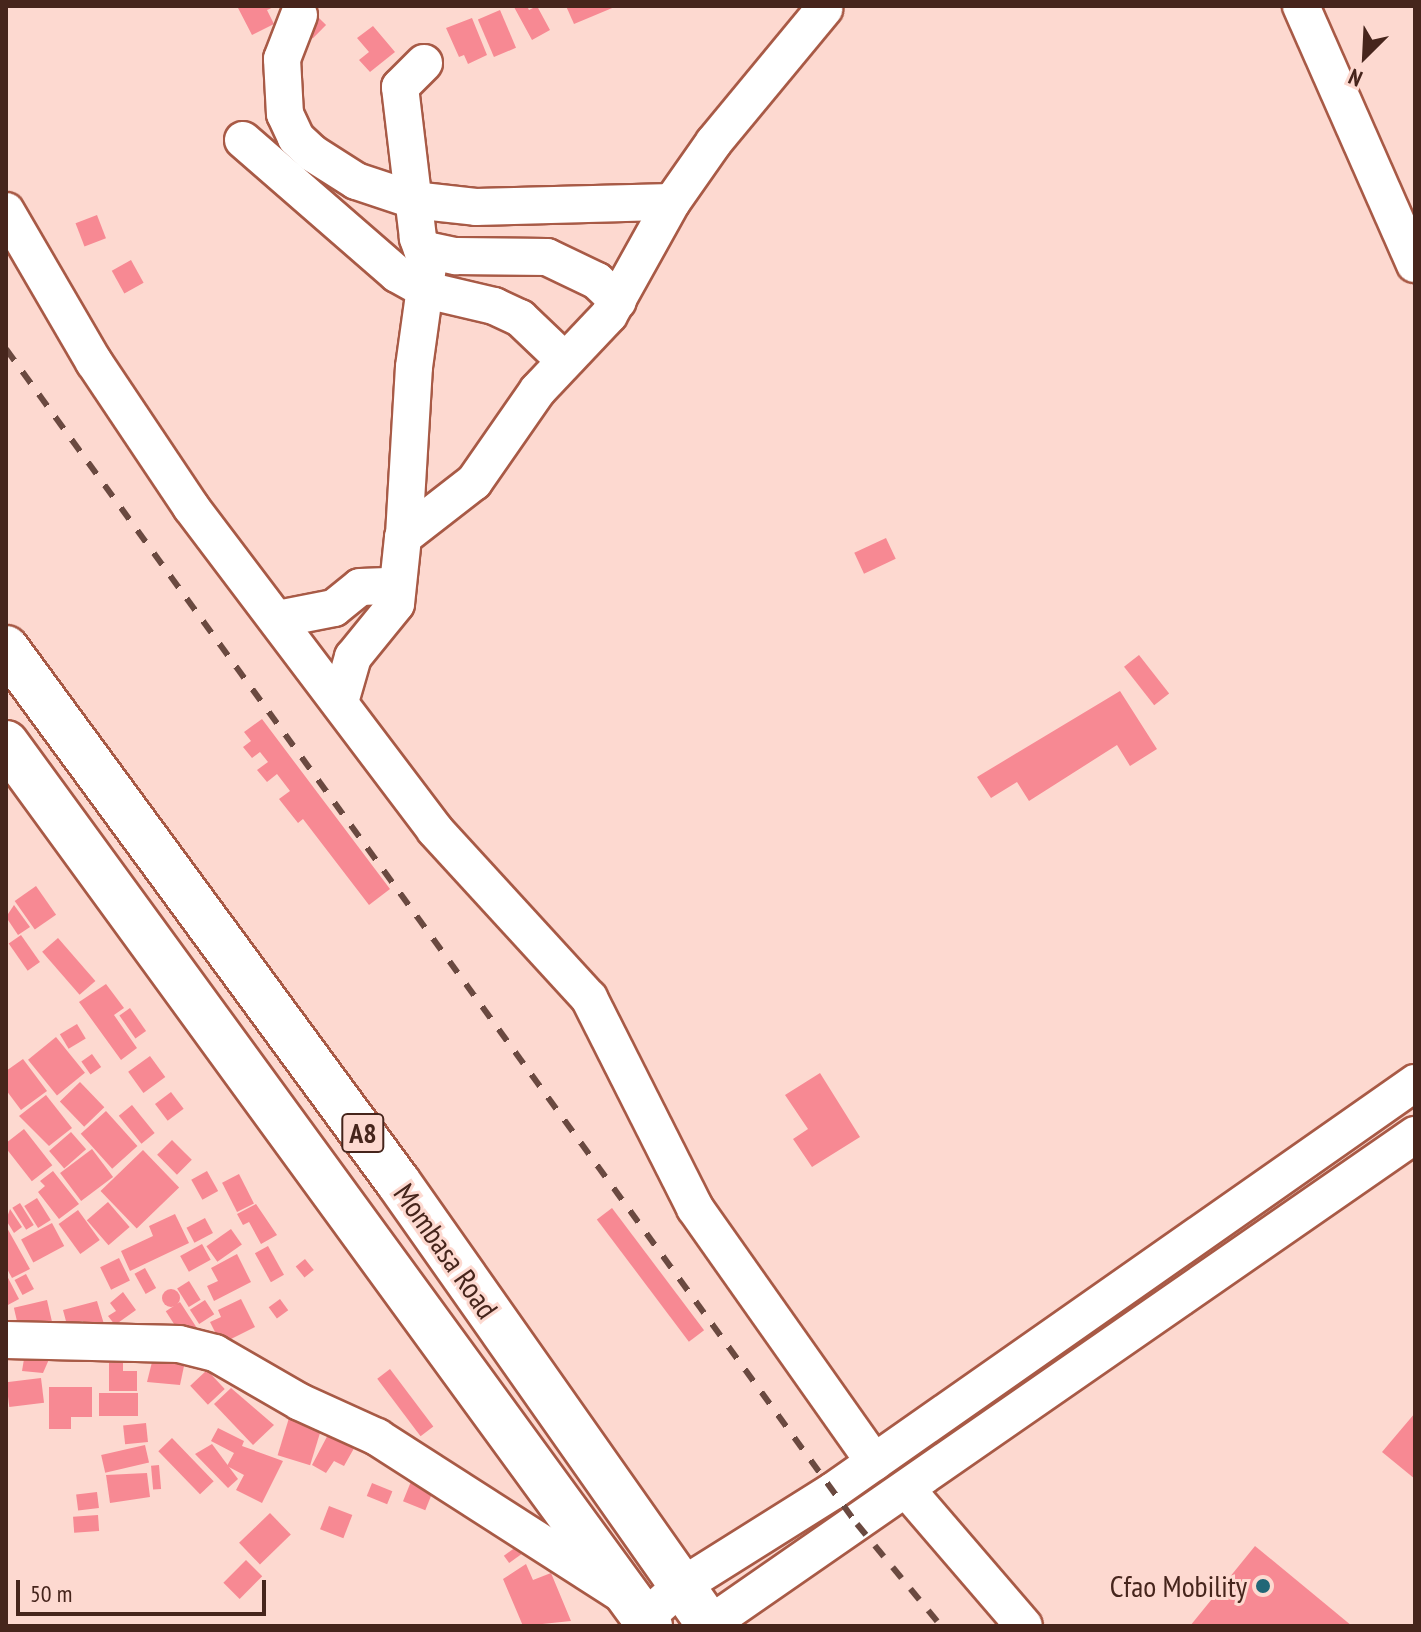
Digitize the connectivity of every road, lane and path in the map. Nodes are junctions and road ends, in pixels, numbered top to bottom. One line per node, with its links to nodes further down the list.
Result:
1 (1301, 6): 10 (street)
2 (824, 9): 7 (street)
3 (299, 15): 6 (street)
4 (424, 63): 6 (street)
5 (243, 140): 11 (street)
6 (413, 200): 7 (street); 9 (street)
7 (672, 202): 12 (street)
8 (6, 211): 16 (street)
9 (422, 249): 11 (street); 12 (street)
10 (1415, 264)
11 (426, 290): 13 (street); 14 (street)
12 (618, 301): 13 (street)
13 (565, 361): 14 (street)
14 (404, 535): 15 (street)
15 (394, 586): 16 (street); 18 (street)
16 (278, 619): 18 (street)
17 (6, 648): 25 (highway, Mombasa Road / A8)
18 (340, 702): 23 (street)
19 (6, 743): 26 (highway, Mombasa Road / A8)
20 (1415, 1083): 23 (street)
21 (1415, 1135): 24 (street)
22 (6, 1340): 26 (street)
23 (874, 1462): 25 (street)
24 (907, 1490): 27 (street); 28 (street)
25 (680, 1587): 26 (street); 27 (highway, Mombasa Road / A8)
26 (642, 1614)
27 (708, 1626)
28 (1024, 1626)

